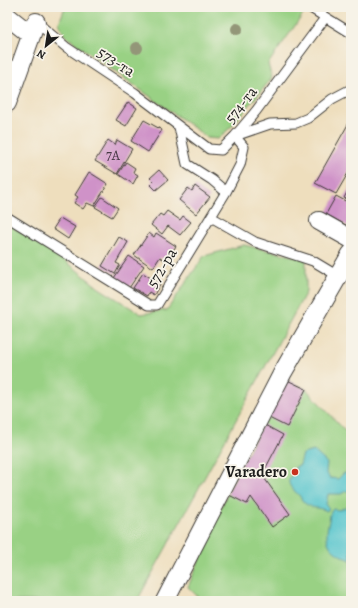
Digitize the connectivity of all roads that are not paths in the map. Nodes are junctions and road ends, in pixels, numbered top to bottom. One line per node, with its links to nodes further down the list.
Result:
1 (309, 7): 3 (lane)
2 (7, 16): 4 (street)
3 (325, 18): 5 (lane); 9 (lane, 574-та)
4 (34, 28): 7 (street); 8 (lane, 573-та)
5 (351, 33)
6 (351, 89): 9 (lane)
7 (7, 103)
8 (179, 128): 9 (lane, 573-та); 10 (lane)
9 (235, 136): 10 (lane, 574-та)
10 (226, 192): 12 (lane, 574-та)
11 (7, 217): 12 (lane, 572-ра)
12 (211, 217): 16 (lane)
13 (319, 222): 14 (street)
14 (351, 240)
15 (351, 254): 16 (street)
16 (338, 276): 17 (street)
17 (165, 601)

